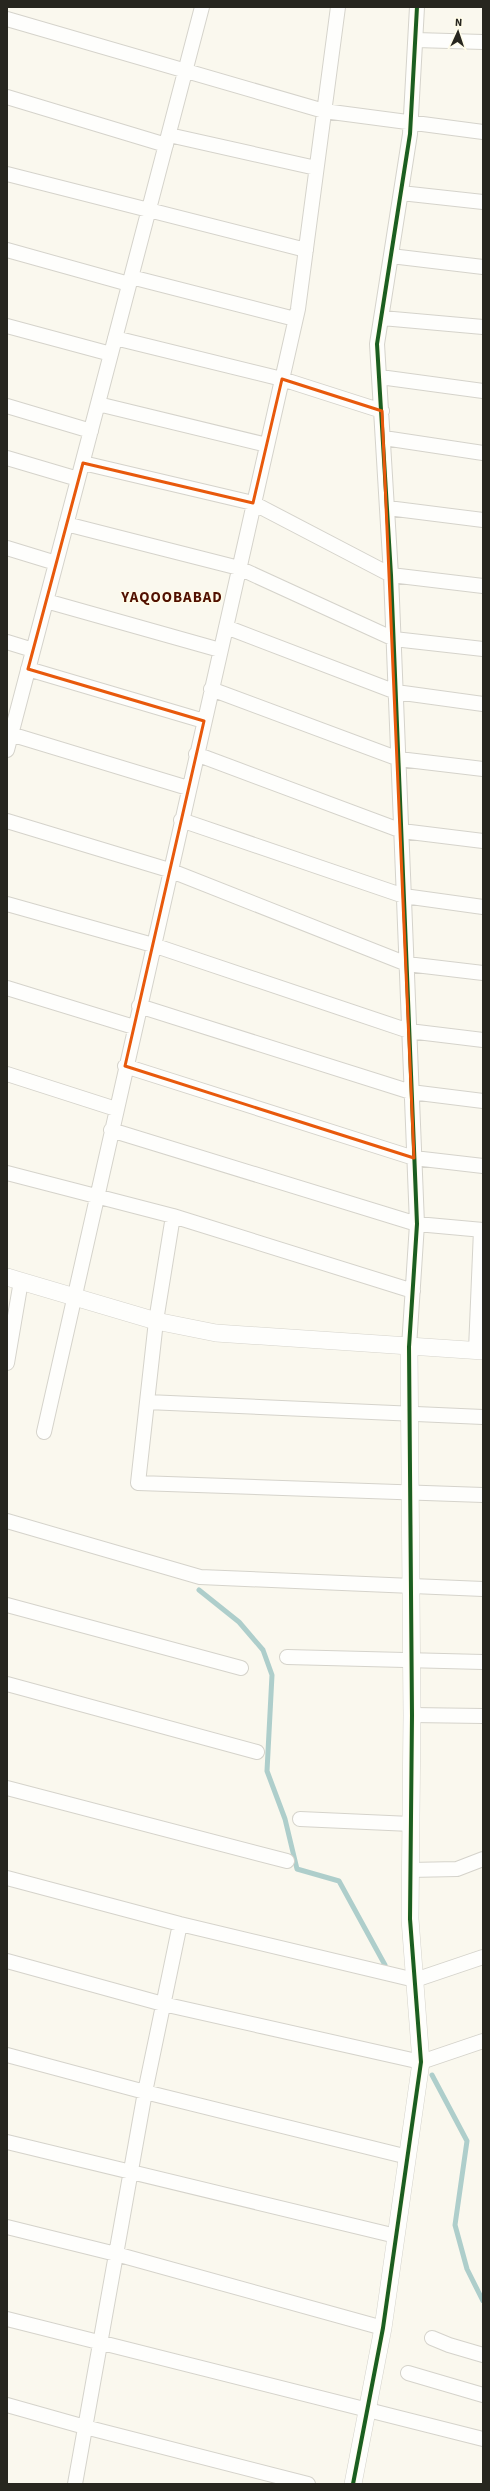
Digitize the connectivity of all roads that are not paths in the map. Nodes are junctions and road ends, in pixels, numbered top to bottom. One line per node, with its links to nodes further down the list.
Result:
1 (202, 7): 7 (street)
2 (338, 7): 9 (street)
3 (417, 7): 5 (street)
4 (7, 18): 7 (street)
5 (416, 40): 6 (street); 10 (street)
6 (483, 42)
7 (186, 71): 9 (street); 12 (street)
8 (7, 98): 12 (street)
9 (324, 111): 10 (street); 13 (street)
10 (410, 122): 11 (street); 15 (street)
11 (483, 132)
12 (168, 140): 13 (street); 17 (street)
13 (316, 168): 19 (street)
14 (7, 174): 17 (street)
15 (401, 193): 16 (street); 20 (street)
16 (483, 202)
17 (149, 210): 19 (street); 22 (street)
18 (7, 250): 22 (street)
19 (306, 250): 24 (street)
20 (391, 256): 21 (street); 23 (street)
21 (483, 267)
22 (130, 281): 24 (street); 27 (street)
23 (382, 318): 26 (street); 29 (street)
24 (295, 319): 30 (street)
25 (7, 326): 28 (street)
26 (483, 327)
27 (115, 338): 28 (street); 30 (street)
28 (111, 354): 32 (street)
29 (380, 377): 31 (street); 34 (street)
30 (282, 379): 34 (street); 37 (street)
31 (483, 391)
32 (98, 404): 35 (street); 37 (street)
33 (7, 406): 35 (street)
34 (382, 411): 36 (street)
35 (91, 431): 40 (street)
36 (384, 438): 38 (street); 43 (street)
37 (267, 445): 42 (street)
38 (483, 453)
39 (7, 458): 41 (street)
40 (82, 463): 41 (street); 42 (street)
41 (78, 479): 45 (street)
42 (254, 503): 48 (street); 49 (street)
43 (388, 508): 44 (street); 49 (street)
44 (483, 520)
45 (66, 524): 47 (street); 48 (street)
46 (7, 548): 47 (street)
47 (56, 563): 51 (street)
48 (239, 568): 52 (street); 53 (street)
49 (391, 575): 50 (street); 53 (street)
50 (483, 586)
51 (46, 601): 56 (street); 57 (street)
52 (226, 626): 57 (street); 60 (street)
53 (394, 639): 55 (street); 60 (street)
54 (7, 642): 56 (street)
55 (483, 649)
56 (33, 650): 58 (street)
57 (220, 650): 59 (street)
58 (28, 669): 62 (street); 63 (street)
59 (211, 689): 62 (street); 66 (street)
60 (396, 692): 61 (street); 66 (street)
61 (483, 704)
62 (204, 721): 65 (street)
63 (9, 734): 64 (street); 68 (street)
64 (7, 750)
65 (196, 754): 68 (street); 71 (street)
66 (399, 759): 67 (street); 71 (street)
67 (483, 769)
68 (188, 788): 69 (street)
69 (181, 820): 73 (street); 74 (street)
70 (7, 821): 73 (street)
71 (402, 831): 72 (street); 74 (street)
72 (483, 841)
73 (169, 870): 77 (street); 78 (street)
74 (404, 896): 76 (street); 78 (street)
75 (7, 904): 77 (street)
76 (483, 907)
77 (153, 945): 81 (street); 83 (street)
78 (407, 964): 79 (street); 83 (street)
79 (483, 974)
80 (7, 988): 82 (street)
81 (139, 1006): 82 (street); 87 (street)
82 (134, 1027): 85 (street)
83 (409, 1031): 84 (street); 87 (street)
84 (483, 1040)
85 (125, 1066): 89 (street); 91 (street)
86 (7, 1074): 89 (street)
87 (412, 1092): 88 (street); 91 (street)
88 (483, 1101)
89 (116, 1109): 90 (street)
90 (111, 1130): 94 (street); 96 (street)
91 (414, 1158): 92 (street); 96 (street)
92 (483, 1166)
93 (7, 1173): 94 (street)
94 (96, 1196): 95 (street); 100 (street)
95 (173, 1216): 99 (street); 101 (street)
96 (417, 1224): 97 (street); 99 (street)
97 (482, 1230): 103 (street)
98 (14, 1279): 100 (street); 104 (street)
99 (413, 1292): 102 (street)
100 (73, 1296): 101 (street); 108 (street)
101 (156, 1321): 102 (street); 105 (street)
102 (409, 1347): 103 (street); 106 (street)
103 (479, 1350)
104 (7, 1364)
105 (147, 1402): 106 (street); 109 (street)
106 (410, 1415): 107 (street); 109 (street)
107 (483, 1417)
108 (44, 1432)
109 (410, 1493): 110 (street); 112 (street)
110 (483, 1495)
111 (7, 1521): 112 (street)
112 (411, 1587): 113 (street); 116 (street)
113 (483, 1590)
114 (7, 1605): 118 (street)
115 (287, 1657): 116 (street)
116 (412, 1660): 117 (street); 120 (street)
117 (483, 1662)
118 (241, 1668)
119 (7, 1684): 122 (street)
120 (412, 1715): 121 (street); 125 (street)
121 (483, 1716)
122 (257, 1752)
123 (7, 1788): 127 (street)
124 (300, 1819): 125 (street)
125 (411, 1824): 128 (street)
126 (483, 1859): 128 (street)
127 (287, 1861)
128 (410, 1870): 133 (street)
129 (7, 1878): 130 (street)
130 (180, 1924): 133 (street); 134 (street)
131 (483, 1957): 133 (street)
132 (7, 1961): 134 (street)
133 (415, 1980): 137 (street)
134 (163, 2004): 137 (street); 138 (street)
135 (483, 2041): 137 (street)
136 (7, 2055): 138 (street)
137 (421, 2062): 140 (street)
138 (145, 2092): 140 (street); 141 (street)
139 (7, 2142): 141 (street)
140 (408, 2157): 143 (street)
141 (131, 2173): 143 (street); 144 (street)
142 (7, 2226): 144 (street)
143 (396, 2236): 146 (street)
144 (116, 2254): 146 (street); 148 (street)
145 (7, 2319): 148 (street)
146 (383, 2328): 153 (street)
147 (432, 2338): 149 (street)
148 (100, 2344): 153 (street); 154 (street)
149 (483, 2355)
150 (408, 2373): 151 (street)
151 (483, 2395)
152 (7, 2405): 154 (street)
153 (367, 2410): 155 (street); 158 (street)
154 (85, 2427): 156 (street); 157 (street)
155 (483, 2439)
156 (75, 2484)
157 (308, 2484)
158 (353, 2484)

